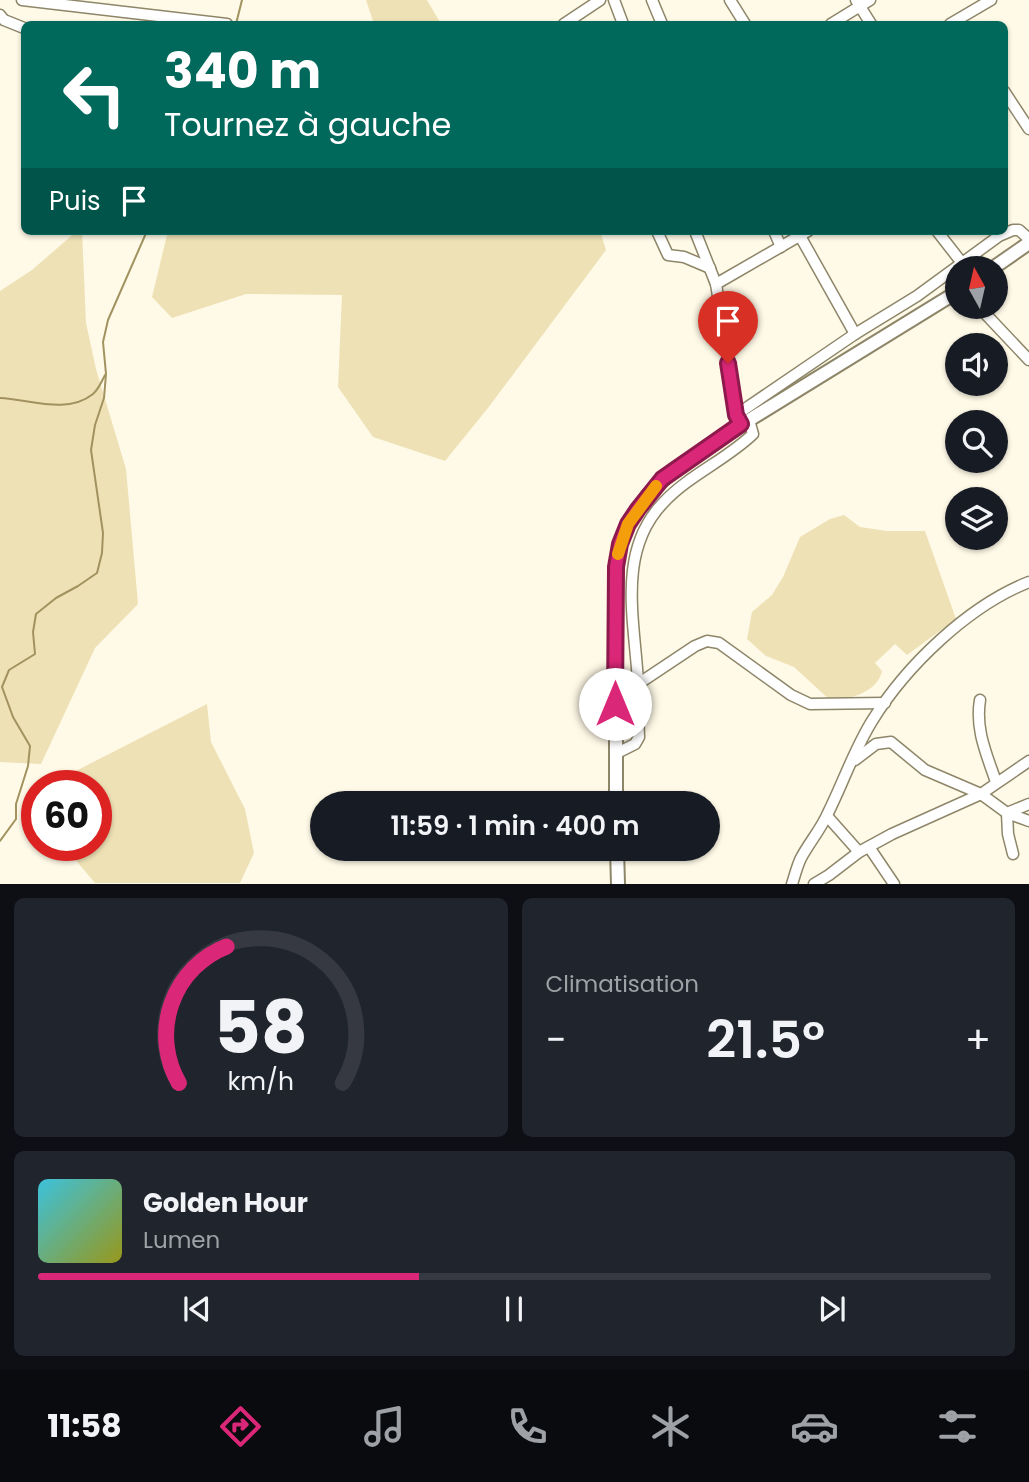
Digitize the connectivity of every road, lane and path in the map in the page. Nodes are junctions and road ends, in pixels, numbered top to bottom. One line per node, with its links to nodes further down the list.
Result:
1 (22, 0): 10 (street)
2 (600, 0): 11 (street)
3 (614, 0): 12 (street)
4 (652, 0): 13 (street)
5 (730, 0): 14 (street)
6 (870, 0): 8 (street)
7 (990, 0): 17 (street)
8 (858, 3): 15 (street); 16 (street)
9 (0, 15): 18 (street)
10 (202, 21)
11 (571, 21)
12 (622, 21)
13 (661, 21)
14 (743, 21)
15 (835, 21)
16 (869, 21)
17 (958, 21)
18 (21, 27)
19 (1008, 97): 20 (street)
20 (1029, 129)
21 (1008, 231): 29 (street)
22 (659, 235): 34 (street)
23 (696, 235): 34 (street)
24 (776, 235): 30 (street)
25 (802, 235): 30 (street)
26 (805, 235): 39 (street)
27 (940, 235): 31 (street)
28 (996, 235): 32 (street)
29 (1029, 241): 33 (main road)
30 (781, 247): 36 (street)
31 (957, 256)
32 (970, 256)
33 (1008, 257)
34 (710, 268): 36 (street)
35 (945, 275): 39 (street)
36 (716, 284): 41 (street)
37 (945, 299): 41 (main road)
38 (991, 319): 40 (street)
39 (855, 334): 41 (street)
40 (1028, 356)
41 (742, 420): 43 (street); 46 (main road)
42 (1029, 582): 45 (street)
43 (638, 684): 45 (street); 46 (street)
44 (980, 701): 49 (street)
45 (885, 703): 48 (street)
46 (615, 754): 50 (main road)
47 (1029, 761): 49 (street)
48 (852, 762): 51 (street); 54 (street)
49 (996, 782): 51 (street)
50 (616, 791)
51 (981, 794): 53 (street); 56 (street)
52 (1029, 804): 53 (street)
53 (1007, 813): 55 (street); 58 (street)
54 (827, 816): 57 (street); 61 (street)
55 (1029, 821)
56 (869, 847): 57 (street); 63 (street)
57 (859, 852): 62 (street)
58 (1013, 854)
59 (617, 861): 60 (main road)
60 (618, 884)
61 (792, 884)
62 (814, 884)
63 (894, 884)

